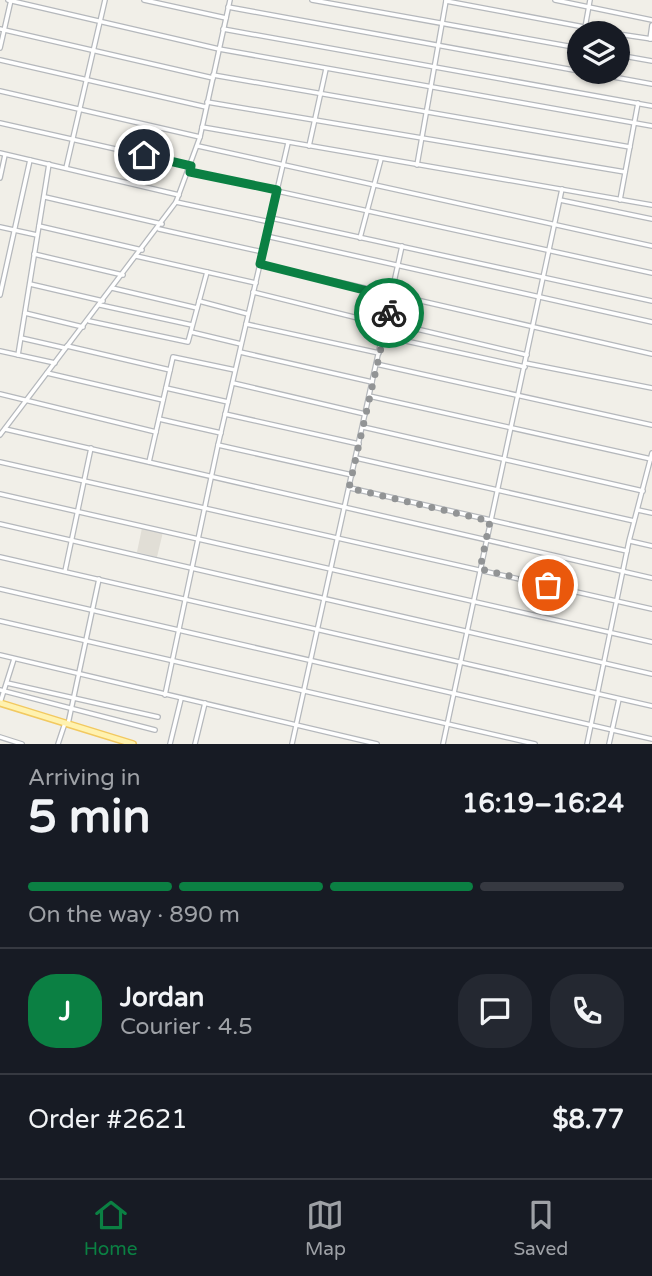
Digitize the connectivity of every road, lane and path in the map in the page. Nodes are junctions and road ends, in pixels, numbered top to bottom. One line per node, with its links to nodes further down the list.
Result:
1 (10, 0): 12 (street); 17 (street)
2 (105, 0): 12 (street)
3 (145, 0): 11 (street)
4 (230, 0): 9 (street)
5 (312, 0): 14 (street)
6 (555, 0): 10 (street)
7 (590, 0): 10 (street)
8 (446, 1): 14 (street); 16 (street)
9 (228, 7): 11 (street); 21 (street)
10 (588, 7): 13 (street); 15 (street)
11 (226, 18): 18 (street)
12 (100, 21): 24 (street); 25 (street)
13 (586, 21)
14 (442, 23): 21 (street); 22 (street)
15 (652, 23): 20 (street)
16 (567, 24)
17 (2, 29): 23 (street); 25 (street)
18 (223, 29): 24 (street); 29 (street)
19 (630, 35): 20 (street)
20 (651, 39)
21 (438, 45): 29 (street); 31 (street)
22 (567, 46)
23 (0, 48)
24 (219, 49): 30 (street); 32 (street)
25 (93, 50): 32 (street); 33 (street)
26 (630, 57): 28 (street)
27 (0, 60): 33 (street)
28 (652, 61)
29 (434, 67): 36 (street); 39 (street)
30 (326, 69): 36 (street); 38 (street)
31 (567, 69)
32 (213, 76): 38 (street); 40 (street)
33 (86, 80): 40 (street); 42 (street)
34 (630, 80): 35 (street)
35 (652, 84)
36 (430, 87): 43 (street); 46 (street)
37 (0, 91): 42 (street)
38 (320, 95): 43 (street); 44 (street)
39 (638, 103): 41 (street); 46 (street)
40 (207, 105): 44 (street); 48 (street)
41 (652, 106)
42 (79, 110): 49 (street); 51 (street)
43 (426, 113): 50 (street); 55 (street)
44 (314, 120): 50 (street); 54 (street)
45 (0, 122): 51 (street)
46 (635, 123): 47 (street); 55 (street)
47 (652, 126)
48 (202, 127): 49 (street); 52 (street)
49 (200, 137): 53 (street)
50 (422, 138): 61 (street); 65 (street)
51 (73, 139): 62 (street); 63 (street)
52 (288, 143): 54 (street); 60 (street)
53 (198, 146): 60 (street); 62 (street)
54 (309, 147): 57 (street)
55 (630, 147): 65 (street)
56 (3, 154): 58 (street); 66 (street)
57 (381, 159): 61 (street); 67 (street)
58 (30, 160): 59 (street); 84 (street)
59 (49, 164): 63 (street); 71 (street)
60 (283, 164): 67 (street); 68 (street)
61 (417, 164): 69 (street)
62 (191, 166): 64 (street)
63 (66, 168): 70 (street)
64 (190, 172): 68 (street); 70 (street)
65 (625, 172): 73 (street)
66 (0, 178)
67 (376, 184): 76 (street); 80 (street)
68 (277, 190): 76 (street); 78 (street)
69 (562, 190): 72 (street); 73 (street)
70 (179, 195): 74 (street)
71 (44, 197): 79 (street); 81 (street)
72 (560, 200): 77 (street); 80 (street)
73 (620, 200): 75 (street)
74 (176, 202): 78 (street); 79 (street)
75 (652, 205)
76 (368, 209): 87 (street); 91 (street)
77 (652, 219)
78 (270, 220): 86 (street); 87 (street)
79 (162, 224): 83 (street)
80 (554, 224): 89 (street); 91 (street)
81 (39, 226): 85 (street); 90 (street)
82 (0, 227): 84 (street)
83 (159, 229): 90 (street); 92 (street)
84 (15, 230): 85 (street); 105 (street)
85 (37, 235): 93 (street)
86 (266, 236): 92 (street); 96 (street)
87 (360, 238): 88 (street)
88 (401, 246): 96 (street); 100 (street)
89 (652, 246)
90 (142, 250): 94 (street)
91 (549, 250): 98 (street); 100 (street)
92 (263, 252): 95 (street)
93 (34, 254): 99 (street); 102 (street)
94 (136, 256): 97 (street); 99 (street)
95 (260, 264): 101 (street); 106 (street)
96 (399, 265): 106 (street); 107 (street)
97 (207, 272): 101 (street); 108 (street)
98 (652, 273)
99 (123, 275): 103 (street)
100 (543, 277): 107 (street); 109 (street)
101 (256, 283): 104 (street)
102 (30, 284): 110 (street); 112 (street)
103 (112, 288): 110 (street); 111 (street)
104 (253, 292): 113 (street); 117 (street)
105 (0, 295)
106 (392, 297): 117 (street); 120 (street)
107 (539, 297): 115 (street); 120 (street)
108 (199, 301): 111 (street); 113 (street)
109 (652, 301)
110 (102, 303): 114 (street); 118 (street)
111 (197, 308): 118 (street)
112 (25, 313): 119 (street); 123 (street)
113 (248, 314): 116 (street)
114 (89, 321): 119 (street); 121 (street)
115 (652, 322)
116 (246, 324): 124 (street); 128 (street)
117 (386, 324): 122 (street); 131 (street)
118 (192, 326): 121 (street)
119 (83, 327): 125 (street)
120 (533, 327): 129 (street); 131 (street)
121 (191, 332): 124 (street)
122 (383, 337): 128 (street); 134 (street)
123 (21, 338): 125 (street); 130 (street)
124 (241, 344): 127 (street)
125 (66, 347): 132 (street); 135 (street)
126 (0, 351): 130 (street)
127 (240, 352): 136 (street); 138 (street)
128 (379, 353): 133 (street)
129 (652, 354)
130 (18, 355): 132 (street)
131 (527, 355): 134 (street)
132 (55, 363): 137 (street)
133 (376, 364): 138 (street); 144 (street)
134 (525, 365): 141 (street); 144 (street)
135 (170, 370): 136 (street); 140 (street)
136 (236, 370): 139 (street)
137 (47, 373): 145 (street); 146 (street)
138 (372, 382): 143 (street)
139 (233, 383): 147 (street); 149 (street)
140 (166, 388): 146 (street); 147 (street)
141 (652, 388)
142 (0, 394): 145 (street)
143 (369, 396): 149 (street); 154 (street)
144 (518, 398): 151 (street); 154 (street)
145 (27, 400): 153 (street); 155 (street)
146 (163, 400): 150 (street)
147 (228, 402): 148 (street)
148 (225, 414): 156 (street); 158 (street)
149 (365, 414): 152 (street)
150 (159, 419): 155 (street); 156 (street)
151 (652, 425)
152 (363, 426): 158 (street); 163 (street)
153 (5, 429): 157 (street); 160 (street)
154 (511, 430): 161 (street); 163 (street)
155 (156, 432): 165 (street)
156 (221, 433): 159 (street)
157 (0, 434)
158 (359, 444): 162 (street)
159 (218, 445): 166 (street); 167 (street)
160 (91, 449): 165 (street); 168 (street)
161 (651, 456): 169 (street)
162 (356, 458): 166 (street); 172 (street)
163 (505, 459): 172 (street); 173 (street)
164 (0, 461): 168 (street)
165 (149, 462): 167 (street)
166 (352, 475): 171 (street)
167 (212, 476): 175 (street); 176 (street)
168 (84, 480): 176 (street); 178 (street)
169 (646, 480): 170 (street); 173 (street)
170 (652, 481)
171 (349, 488): 175 (street); 180 (street)
172 (498, 491): 180 (street); 181 (street)
173 (643, 491): 177 (street)
174 (0, 494): 178 (street)
175 (345, 506): 183 (street); 185 (street)
176 (205, 507): 183 (street); 184 (street)
177 (638, 510): 179 (street); 181 (street)
178 (78, 512): 184 (street); 186 (street)
179 (652, 513)
180 (490, 521): 185 (street); 189 (street)
181 (634, 521): 187 (street)
182 (0, 524): 186 (street)
183 (339, 538): 192 (street); 193 (street)
184 (198, 539): 191 (street); 192 (street)
185 (486, 539): 193 (street); 195 (street)
186 (72, 541): 191 (street); 194 (street)
187 (629, 541): 188 (street); 189 (street)
188 (652, 546)
189 (628, 551): 195 (street)
190 (0, 557): 194 (street)
191 (192, 568): 199 (street); 200 (street)
192 (332, 568): 200 (street); 201 (street)
193 (480, 569): 201 (street); 202 (street)
194 (65, 571): 197 (street)
195 (624, 571): 196 (street); 202 (street)
196 (652, 578)
197 (99, 579): 199 (street); 204 (street)
198 (0, 589): 204 (street)
199 (186, 598): 206 (street); 207 (street)
200 (326, 598): 206 (street); 208 (street)
201 (473, 600): 208 (street); 209 (street)
202 (617, 601): 203 (street); 209 (street)
203 (652, 609)
204 (92, 610): 207 (street); 210 (street)
205 (0, 621): 210 (street)
206 (319, 629): 215 (street); 216 (street)
207 (179, 630): 214 (street); 215 (street)
208 (466, 631): 216 (street); 217 (street)
209 (611, 632): 211 (street); 217 (street)
210 (86, 641): 214 (street); 218 (street)
211 (652, 642)
212 (0, 655): 213 (street)
213 (14, 659): 218 (street); 220 (street)
214 (173, 661): 222 (street); 225 (street)
215 (311, 661): 222 (street); 223 (street)
216 (459, 662): 223 (street); 224 (street)
217 (604, 662): 219 (street); 224 (street)
218 (79, 674): 225 (street); 227 (street)
219 (652, 674)
220 (7, 683): 221 (street); 227 (street)
221 (2, 690): 229 (street); 232 (street)
222 (305, 691): 234 (street); 237 (street)
223 (453, 692): 234 (street); 236 (street)
224 (598, 694): 228 (street); 236 (street)
225 (165, 695): 226 (street)
226 (181, 698): 230 (street); 245 (street)
227 (74, 699): 232 (street); 233 (street)
228 (619, 699): 231 (street); 238 (street)
229 (0, 703): 235 (main road)
230 (205, 703): 237 (street); 246 (street)
231 (652, 706)
232 (72, 707): 235 (street); 239 (street)
233 (158, 717)
234 (446, 723): 249 (street); 250 (street)
235 (66, 724): 243 (street); 244 (main road)
236 (592, 724): 238 (street); 251 (street)
237 (297, 725): 247 (street); 248 (street)
238 (612, 729): 241 (street); 252 (street)
239 (155, 730)
240 (0, 737): 242 (street)
241 (652, 739)
242 (22, 744)
243 (58, 744)
244 (133, 744)
245 (170, 744)
246 (195, 744)
247 (292, 744)
248 (377, 744)
249 (443, 744)
250 (535, 744)
251 (587, 744)
252 (609, 744)

